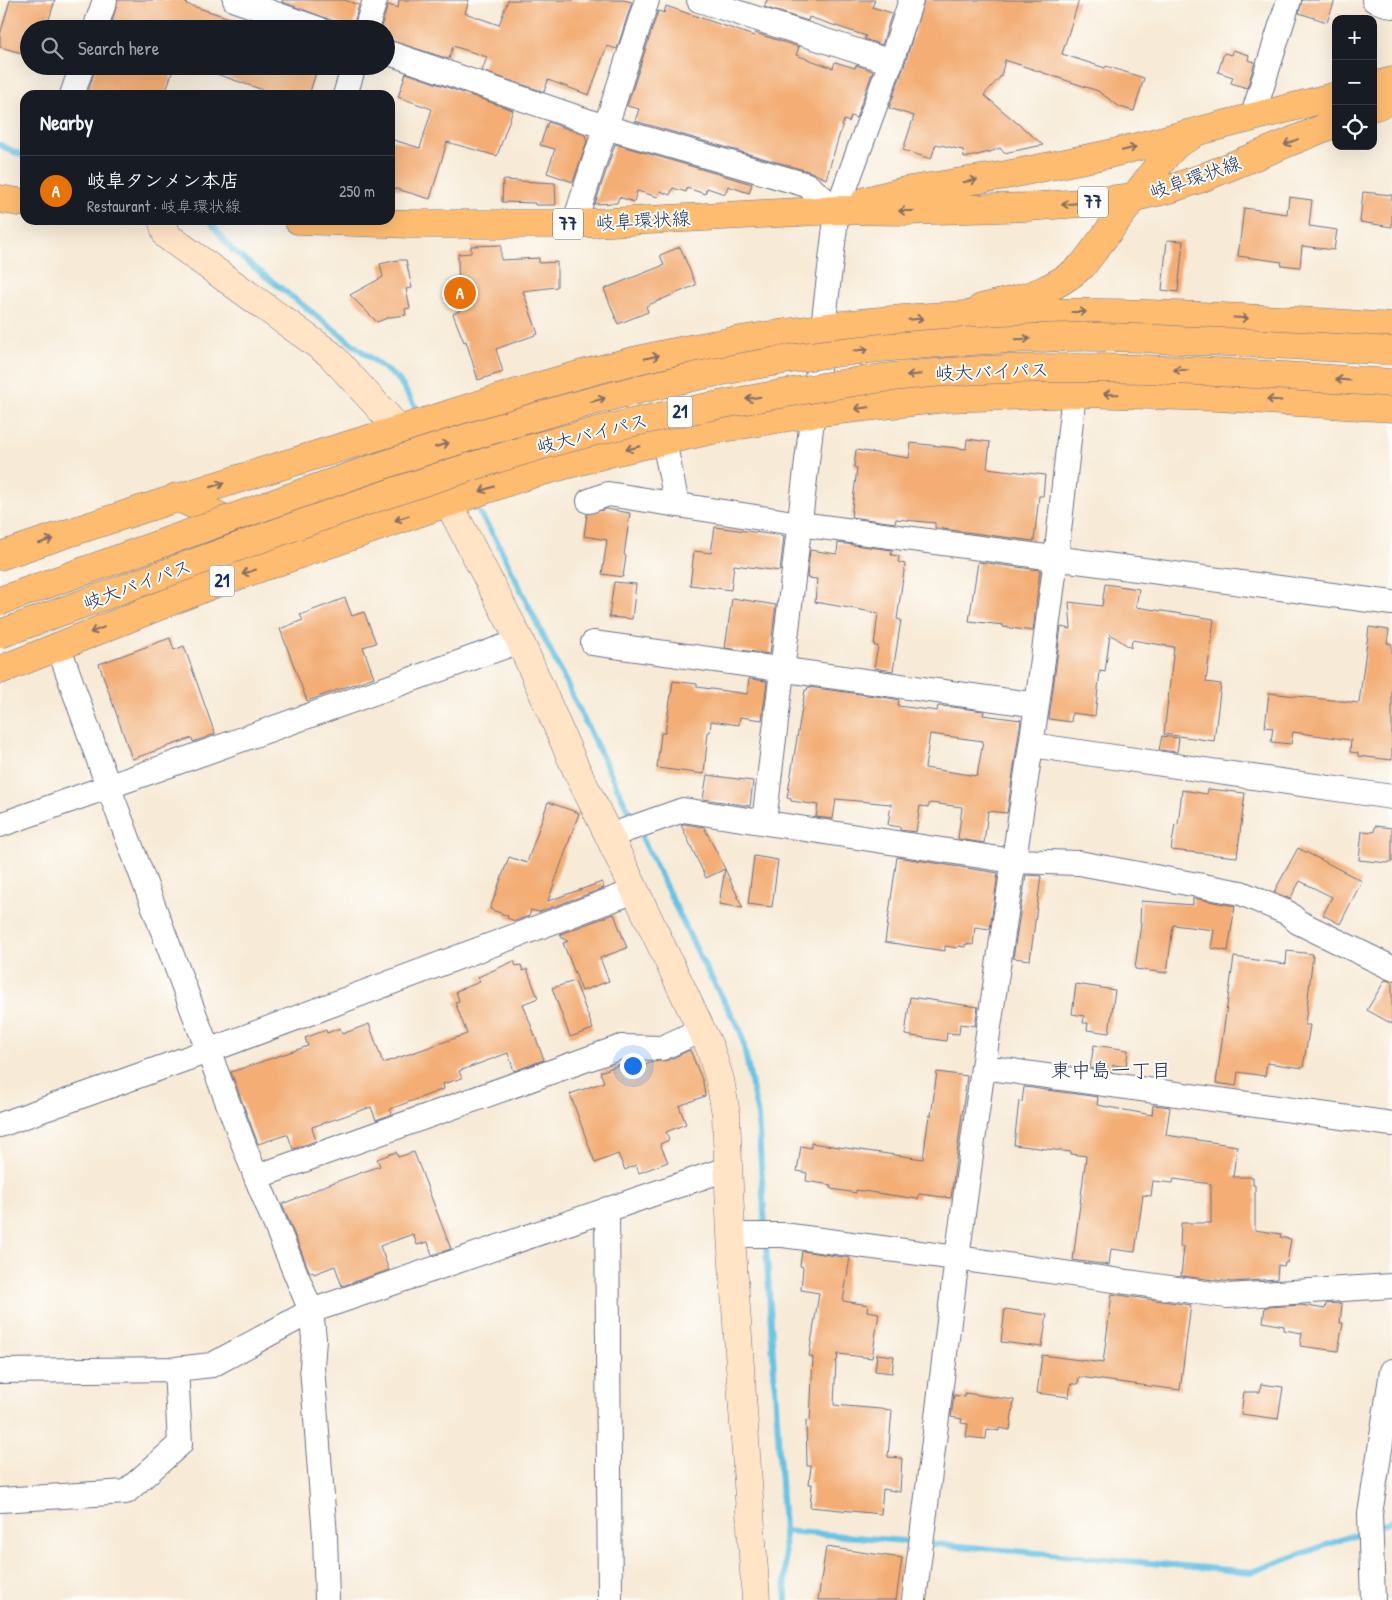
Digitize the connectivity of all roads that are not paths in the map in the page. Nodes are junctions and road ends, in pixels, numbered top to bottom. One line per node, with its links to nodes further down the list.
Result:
1 (104, 0): 10 (street)
2 (235, 0): 11 (street)
3 (375, 0): 12 (street)
4 (647, 0): 22 (street)
5 (699, 0): 14 (street)
6 (911, 0): 14 (street)
7 (1288, 0): 20 (street)
8 (1374, 0): 9 (street)
9 (1392, 6)
10 (98, 20)
11 (293, 20)
12 (369, 20)
13 (395, 55): 22 (street)
14 (891, 62): 27 (street)
15 (79, 75): 17 (street)
16 (351, 75): 18 (street)
17 (74, 90)
18 (347, 90)
19 (1332, 97): 20 (main road, 岐阜環状線 / 77)
20 (1252, 118): 23 (main road, 岐阜環状線 / 77)
21 (1332, 125): 24 (main road, 岐阜環状線 / 77, one-way to 24)
22 (605, 127): 27 (street); 29 (street)
23 (1207, 129): 24 (main road); 27 (main road, 岐阜環状線 / 77, one-way to 23)
24 (1135, 197): 27 (main road, 岐阜環状線 / 77, one-way to 27); 31 (main road)
25 (0, 199): 26 (main road)
26 (20, 202)
27 (837, 210): 29 (main road, 岐阜環状線 / 77); 32 (street)
28 (395, 223): 29 (main road, 岐阜環状線 / 77)
29 (574, 224)
30 (164, 225): 40 (street)
31 (943, 316): 32 (main road, one-way to 31); 33 (main road, one-way to 33)
32 (824, 327): 38 (street); 40 (main road, one-way to 32)
33 (1392, 327)
34 (1392, 351): 47 (main road, 岐大バイパス / 21, one-way to 34, bridge)
35 (1392, 383): 54 (main road, 岐大バイパス / 21, one-way to 54, bridge)
36 (1074, 394): 37 (main road, 21, one-way to 36); 38 (main road, 21, one-way to 38); 50 (street)
37 (1392, 408)
38 (812, 413): 39 (main road, 21); 48 (street)
39 (717, 429): 41 (main road, 21); 42 (main road)
40 (399, 430): 42 (street); 43 (main road, one-way to 40)
41 (664, 440): 45 (main road, 21, one-way to 45); 46 (street)
42 (423, 465): 43 (main road); 45 (street)
43 (176, 497): 49 (main road, one-way to 43)
44 (589, 501): 46 (street)
45 (448, 502): 57 (street); 59 (main road, 21, one-way to 59)
46 (677, 505): 48 (street)
47 (217, 522): 51 (main road, 21, bridge); 52 (main road, 岐大バイパス / 21, bridge)
48 (800, 524): 50 (street); 60 (street)
49 (1, 555)
50 (1056, 559): 53 (street); 62 (street)
51 (0, 588)
52 (0, 601)
53 (1392, 603)
54 (63, 612): 55 (main road, 岐大バイパス / 21, bridge); 56 (main road, 21, bridge)
55 (0, 634)
56 (0, 639)
57 (520, 641): 64 (street); 68 (street)
58 (593, 643): 60 (street)
59 (58, 645): 61 (main road, 21); 64 (street)
60 (783, 669): 62 (street); 66 (street)
61 (0, 670)
62 (1037, 704): 63 (street)
63 (1030, 745): 65 (street); 69 (street)
64 (108, 786): 67 (street); 73 (street)
65 (1392, 797)
66 (764, 822): 68 (street); 69 (street)
67 (0, 825)
68 (616, 834): 70 (street)
69 (1013, 861): 71 (street); 74 (street)
70 (635, 891): 72 (street); 73 (street)
71 (1392, 968)
72 (701, 1030): 77 (street); 78 (street)
73 (208, 1050): 76 (street); 78 (street)
74 (983, 1067): 75 (street); 81 (street)
75 (1392, 1124)
76 (0, 1125)
77 (728, 1168): 79 (street); 80 (street)
78 (256, 1177): 83 (street)
79 (607, 1210): 83 (street); 89 (street)
80 (741, 1236): 81 (street); 90 (street)
81 (957, 1258): 82 (street); 91 (street)
82 (1392, 1286)
83 (311, 1311): 84 (street); 88 (street)
84 (176, 1369): 85 (street); 87 (street)
85 (0, 1371)
86 (1392, 1371): 92 (street)
87 (0, 1500)
88 (326, 1600)
89 (610, 1600)
90 (756, 1600)
91 (914, 1600)
92 (1374, 1600)

